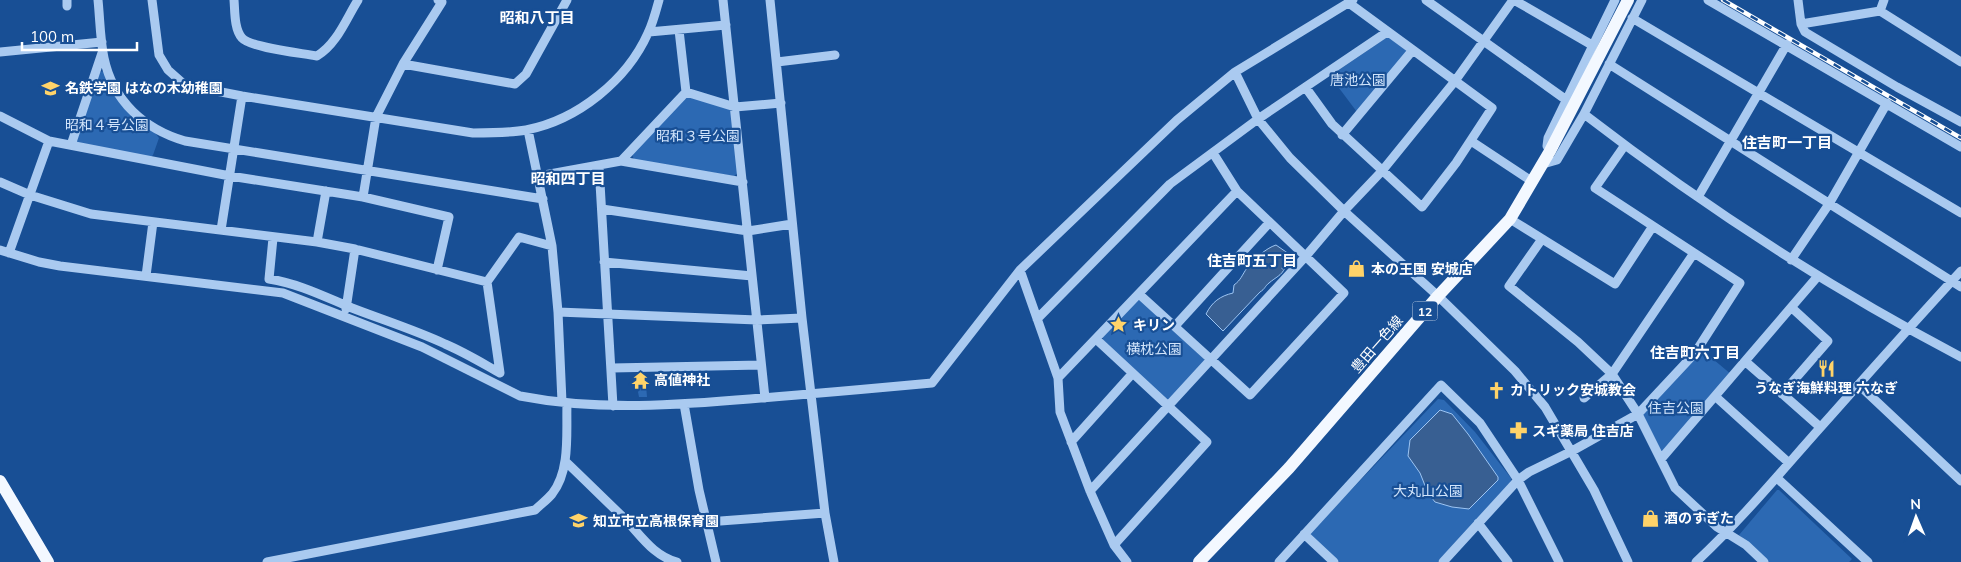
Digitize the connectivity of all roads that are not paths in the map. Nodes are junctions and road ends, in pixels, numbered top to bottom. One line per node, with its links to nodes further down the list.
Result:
1 (98, 0): 30 (street)
2 (152, 0): 43 (street)
3 (234, 0): 4 (street)
4 (358, 0)
5 (567, 0): 36 (street)
6 (658, 0): 25 (street)
7 (723, 0): 23 (street)
8 (770, 0): 34 (street)
9 (1426, 0): 27 (street)
10 (1514, 0): 27 (street); 29 (street)
11 (1604, 0): 19 (street)
12 (1628, 0): 62 (main road, 豊田一色線 / 12)
13 (1642, 0): 21 (street)
14 (1708, 0): 28 (street)
15 (1798, 0): 22 (street)
16 (1884, 0): 20 (street)
17 (441, 1): 36 (street)
18 (1351, 1): 26 (street); 38 (street)
19 (1614, 3): 29 (street)
20 (1880, 11): 22 (street); 35 (street)
21 (1632, 18): 37 (street); 42 (street)
22 (1801, 24): 52 (street)
23 (726, 26): 24 (street); 47 (street)
24 (679, 30): 25 (street); 41 (street)
25 (649, 32): 53 (street)
26 (1387, 32): 31 (street); 40 (street)
27 (1484, 42): 39 (street); 44 (street)
28 (1787, 44): 42 (street); 46 (street)
29 (1592, 45): 44 (street)
30 (103, 46): 32 (street); 58 (street); 61 (street)
31 (1412, 51): 39 (street); 54 (street)
32 (0, 52)
33 (835, 56): 34 (street)
34 (777, 62): 45 (street)
35 (1961, 62)
36 (403, 64): 50 (street)
37 (1610, 64): 48 (street); 55 (street)
38 (1235, 72): 51 (street); 103 (street)
39 (1455, 81): 57 (street); 69 (street)
40 (1306, 88): 51 (street); 54 (street)
41 (686, 92): 47 (street); 65 (street)
42 (1759, 93): 55 (street); 64 (street)
43 (242, 96): 50 (street); 61 (street)
44 (1566, 99): 62 (street)
45 (781, 103): 47 (street); 88 (street)
46 (1887, 103): 60 (street); 64 (street)
47 (735, 107): 73 (street)
48 (1584, 114): 59 (street); 66 (street)
49 (0, 116): 56 (street)
50 (376, 117): 53 (street); 68 (street)
51 (1258, 119): 63 (street); 83 (street)
52 (1961, 122)
53 (528, 130): 71 (street)
54 (1342, 135): 69 (street)
55 (1731, 140): 79 (street); 81 (street)
56 (48, 141): 58 (street); 77 (street)
57 (1471, 141): 69 (street); 74 (street)
58 (71, 145): 70 (street)
59 (1624, 145): 79 (street); 89 (street)
60 (1961, 147)
61 (234, 149): 68 (street); 70 (street)
62 (1550, 152): 66 (main road, 豊田一色線 / 12)
63 (1212, 153): 76 (street); 120 (street)
64 (1859, 153): 81 (street); 84 (street)
65 (621, 161): 67 (street); 73 (street)
66 (1543, 164): 74 (main road, 豊田一色線 / 12)
67 (599, 166): 71 (street); 82 (street)
68 (368, 170): 78 (street); 80 (street)
69 (1382, 170): 83 (street)
70 (230, 176): 75 (street); 90 (street)
71 (539, 176): 80 (street)
72 (0, 182): 77 (street)
73 (743, 182): 91 (street)
74 (1533, 182): 85 (main road, 豊田一色線 / 12)
75 (326, 191): 78 (street); 94 (street)
76 (1237, 191): 87 (street); 111 (street)
77 (30, 195): 86 (street); 97 (street)
78 (363, 196): 102 (street)
79 (1698, 197): 100 (street)
80 (543, 200): 95 (street)
81 (1829, 204): 100 (street); 109 (street)
82 (602, 209): 91 (street); 101 (street)
83 (1344, 211): 99 (street); 112 (street)
84 (1961, 213)
85 (1510, 219): 93 (street); 112 (main road, 豊田一色線 / 12)
86 (153, 222): 90 (street); 105 (street)
87 (1269, 223): 99 (street); 121 (street)
88 (792, 224): 91 (street); 118 (street)
89 (1653, 226): 93 (street); 98 (street)
90 (221, 230): 92 (street)
91 (748, 231): 106 (street)
92 (273, 238): 94 (street); 113 (street)
93 (1542, 239): 130 (street)
94 (318, 242): 96 (street)
95 (552, 246): 108 (street); 115 (street)
96 (355, 249): 102 (street); 113 (street)
97 (4, 251): 105 (street)
98 (1694, 253): 130 (street); 142 (street)
99 (1306, 256): 125 (street); 125 (street)
100 (1791, 260): 107 (street)
101 (604, 262): 106 (street); 116 (street)
102 (437, 270): 108 (street)
103 (1020, 270): 120 (street); 133 (street)
104 (1961, 271): 109 (street)
105 (146, 276): 117 (street)
106 (752, 276): 119 (street)
107 (1818, 276): 114 (street); 122 (street)
108 (487, 282): 113 (street)
109 (1951, 282): 110 (street); 122 (street)
110 (1961, 287)
111 (1139, 294): 121 (street); 123 (street)
112 (1438, 296): 145 (street); 166 (main road, 豊田一色線 / 12)
113 (348, 306): 117 (street)
114 (1792, 308): 126 (street); 134 (street)
115 (558, 312): 116 (street); 138 (street)
116 (608, 314): 119 (street); 128 (street)
117 (344, 317): 138 (street)
118 (802, 318): 119 (street); 133 (street)
119 (757, 320): 127 (street)
120 (1037, 320): 131 (street)
121 (1175, 326): 125 (street)
122 (1908, 330): 124 (street); 132 (street)
123 (1097, 340): 129 (street); 131 (street)
124 (1961, 357)
125 (1211, 360): 141 (street)
126 (1746, 362): 134 (street); 135 (street)
127 (762, 365): 128 (street); 136 (street)
128 (612, 368): 140 (street)
129 (1132, 374): 141 (street); 144 (street)
130 (1612, 374): 137 (street); 142 (street)
131 (1058, 378): 144 (street)
132 (1859, 385): 143 (street); 152 (street)
133 (811, 394): 136 (street); 154 (street)
134 (1782, 394): 143 (street)
135 (1716, 397): 146 (street); 148 (street)
136 (765, 398): 139 (street)
137 (1584, 398)
138 (564, 402): 140 (street); 147 (street)
139 (684, 404): 140 (street); 155 (street)
140 (613, 406)
141 (1169, 406): 153 (street); 159 (street)
142 (1638, 414): 145 (street); 146 (street)
143 (1820, 428): 148 (street)
144 (1071, 442): 153 (street)
145 (1572, 451): 150 (street); 172 (street)
146 (1661, 459): 157 (street)
147 (565, 461): 161 (street); 162 (street)
148 (1789, 463): 149 (street)
149 (1777, 478): 157 (street); 175 (street)
150 (1518, 480): 156 (street); 158 (street); 171 (street)
151 (0, 481): 160 (main road)
152 (1961, 481)
153 (1090, 491): 159 (street)
154 (825, 513): 155 (street); 164 (street)
155 (707, 522): 163 (street)
156 (1478, 523): 169 (street); 170 (street)
157 (1728, 532): 173 (street); 174 (street)
158 (1304, 534): 167 (street); 168 (street)
159 (1114, 545): 165 (street)
160 (48, 562)
161 (267, 562)
162 (676, 562)
163 (715, 562)
164 (834, 562)
165 (1127, 562)
166 (1199, 562)
167 (1279, 562)
168 (1334, 562)
169 (1442, 562)
170 (1508, 562)
171 (1559, 562)
172 (1628, 562)
173 (1696, 562)
174 (1764, 562)
175 (1868, 562)

